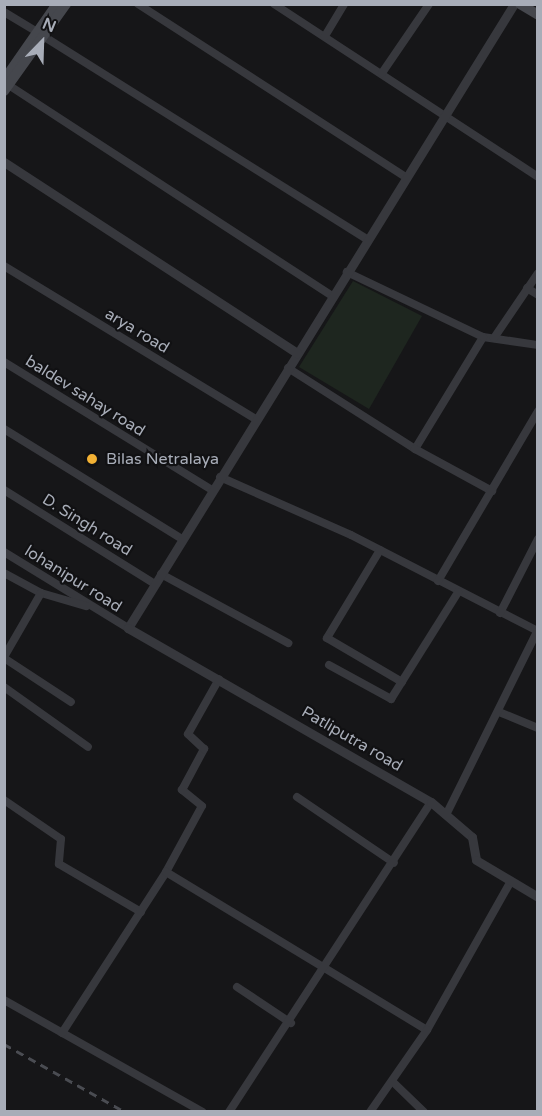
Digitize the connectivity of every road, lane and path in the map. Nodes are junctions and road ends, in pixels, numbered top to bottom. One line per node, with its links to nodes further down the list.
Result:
1 (57, 4): 11 (main road)
2 (66, 4): 11 (main road)
3 (138, 4): 18 (street)
4 (274, 4): 12 (street)
5 (344, 4): 12 (street)
6 (429, 4): 14 (street)
7 (514, 4): 16 (street)
8 (520, 4): 10 (main road)
9 (4, 12): 11 (street)
10 (537, 15)
11 (40, 34): 13 (main road); 15 (main road); 20 (street)
12 (325, 36): 14 (street)
13 (9, 65): 15 (main road)
14 (382, 73): 16 (street)
15 (6, 85): 26 (street)
16 (442, 114): 18 (street); 19 (street)
17 (4, 162): 30 (street)
18 (405, 177): 20 (street)
19 (537, 177)
20 (367, 239): 22 (street)
21 (4, 266): 34 (street, arya road)
22 (347, 272): 26 (street); 27 (street)
23 (537, 273): 24 (street)
24 (528, 288): 25 (street); 28 (street)
25 (537, 295)
26 (332, 296): 30 (street)
27 (483, 337): 28 (street); 36 (street)
28 (494, 338): 29 (street)
29 (537, 345)
30 (297, 353): 32 (street)
31 (4, 362): 39 (street, baldev sahay road)
32 (288, 368): 34 (street); 36 (street)
33 (537, 411): 40 (street)
34 (256, 419): 37 (street)
35 (4, 429): 41 (street)
36 (415, 449): 40 (street)
37 (220, 477): 39 (street); 43 (street)
38 (4, 490): 48 (street, D. Singh road)
39 (213, 490): 41 (street)
40 (492, 491): 47 (street)
41 (182, 539): 46 (street)
42 (537, 539): 52 (street)
43 (380, 550): 47 (street); 59 (street)
44 (4, 552): 51 (street, lohanipur road)
45 (4, 573): 50 (street)
46 (161, 574): 48 (street); 55 (street)
47 (438, 581): 49 (street)
48 (155, 584): 53 (street)
49 (458, 592): 52 (street); 59 (street)
50 (41, 593): 51 (street); 56 (street)
51 (93, 607): 53 (street, lohanipur road)
52 (500, 613): 54 (street)
53 (128, 628): 58 (street, Patliputra road)
54 (537, 632): 62 (street)
55 (288, 643)
56 (4, 657): 61 (street)
57 (329, 665): 59 (street)
58 (219, 679): 67 (street, Patliputra road); 70 (street)
59 (402, 682)
60 (4, 687): 64 (street)
61 (71, 702)
62 (499, 712): 63 (street); 68 (street)
63 (537, 728)
64 (88, 747)
65 (297, 797): 69 (street)
66 (4, 800): 73 (street)
67 (431, 802): 68 (street, Patliputra road); 69 (street)
68 (446, 815): 71 (street, Patliputra road)
69 (394, 863): 74 (street)
70 (166, 872): 73 (street); 74 (street)
71 (511, 881): 72 (street, Patliputra road); 78 (street)
72 (537, 897)
73 (141, 912): 79 (street)
74 (324, 967): 77 (street); 78 (street)
75 (237, 987): 77 (street)
76 (4, 1000): 79 (street)
77 (291, 1023): 82 (street)
78 (427, 1030): 80 (street)
79 (62, 1033): 81 (street)
80 (393, 1082): 83 (street); 84 (street)
81 (203, 1112)
82 (229, 1112)
83 (370, 1112)
84 (424, 1112)

